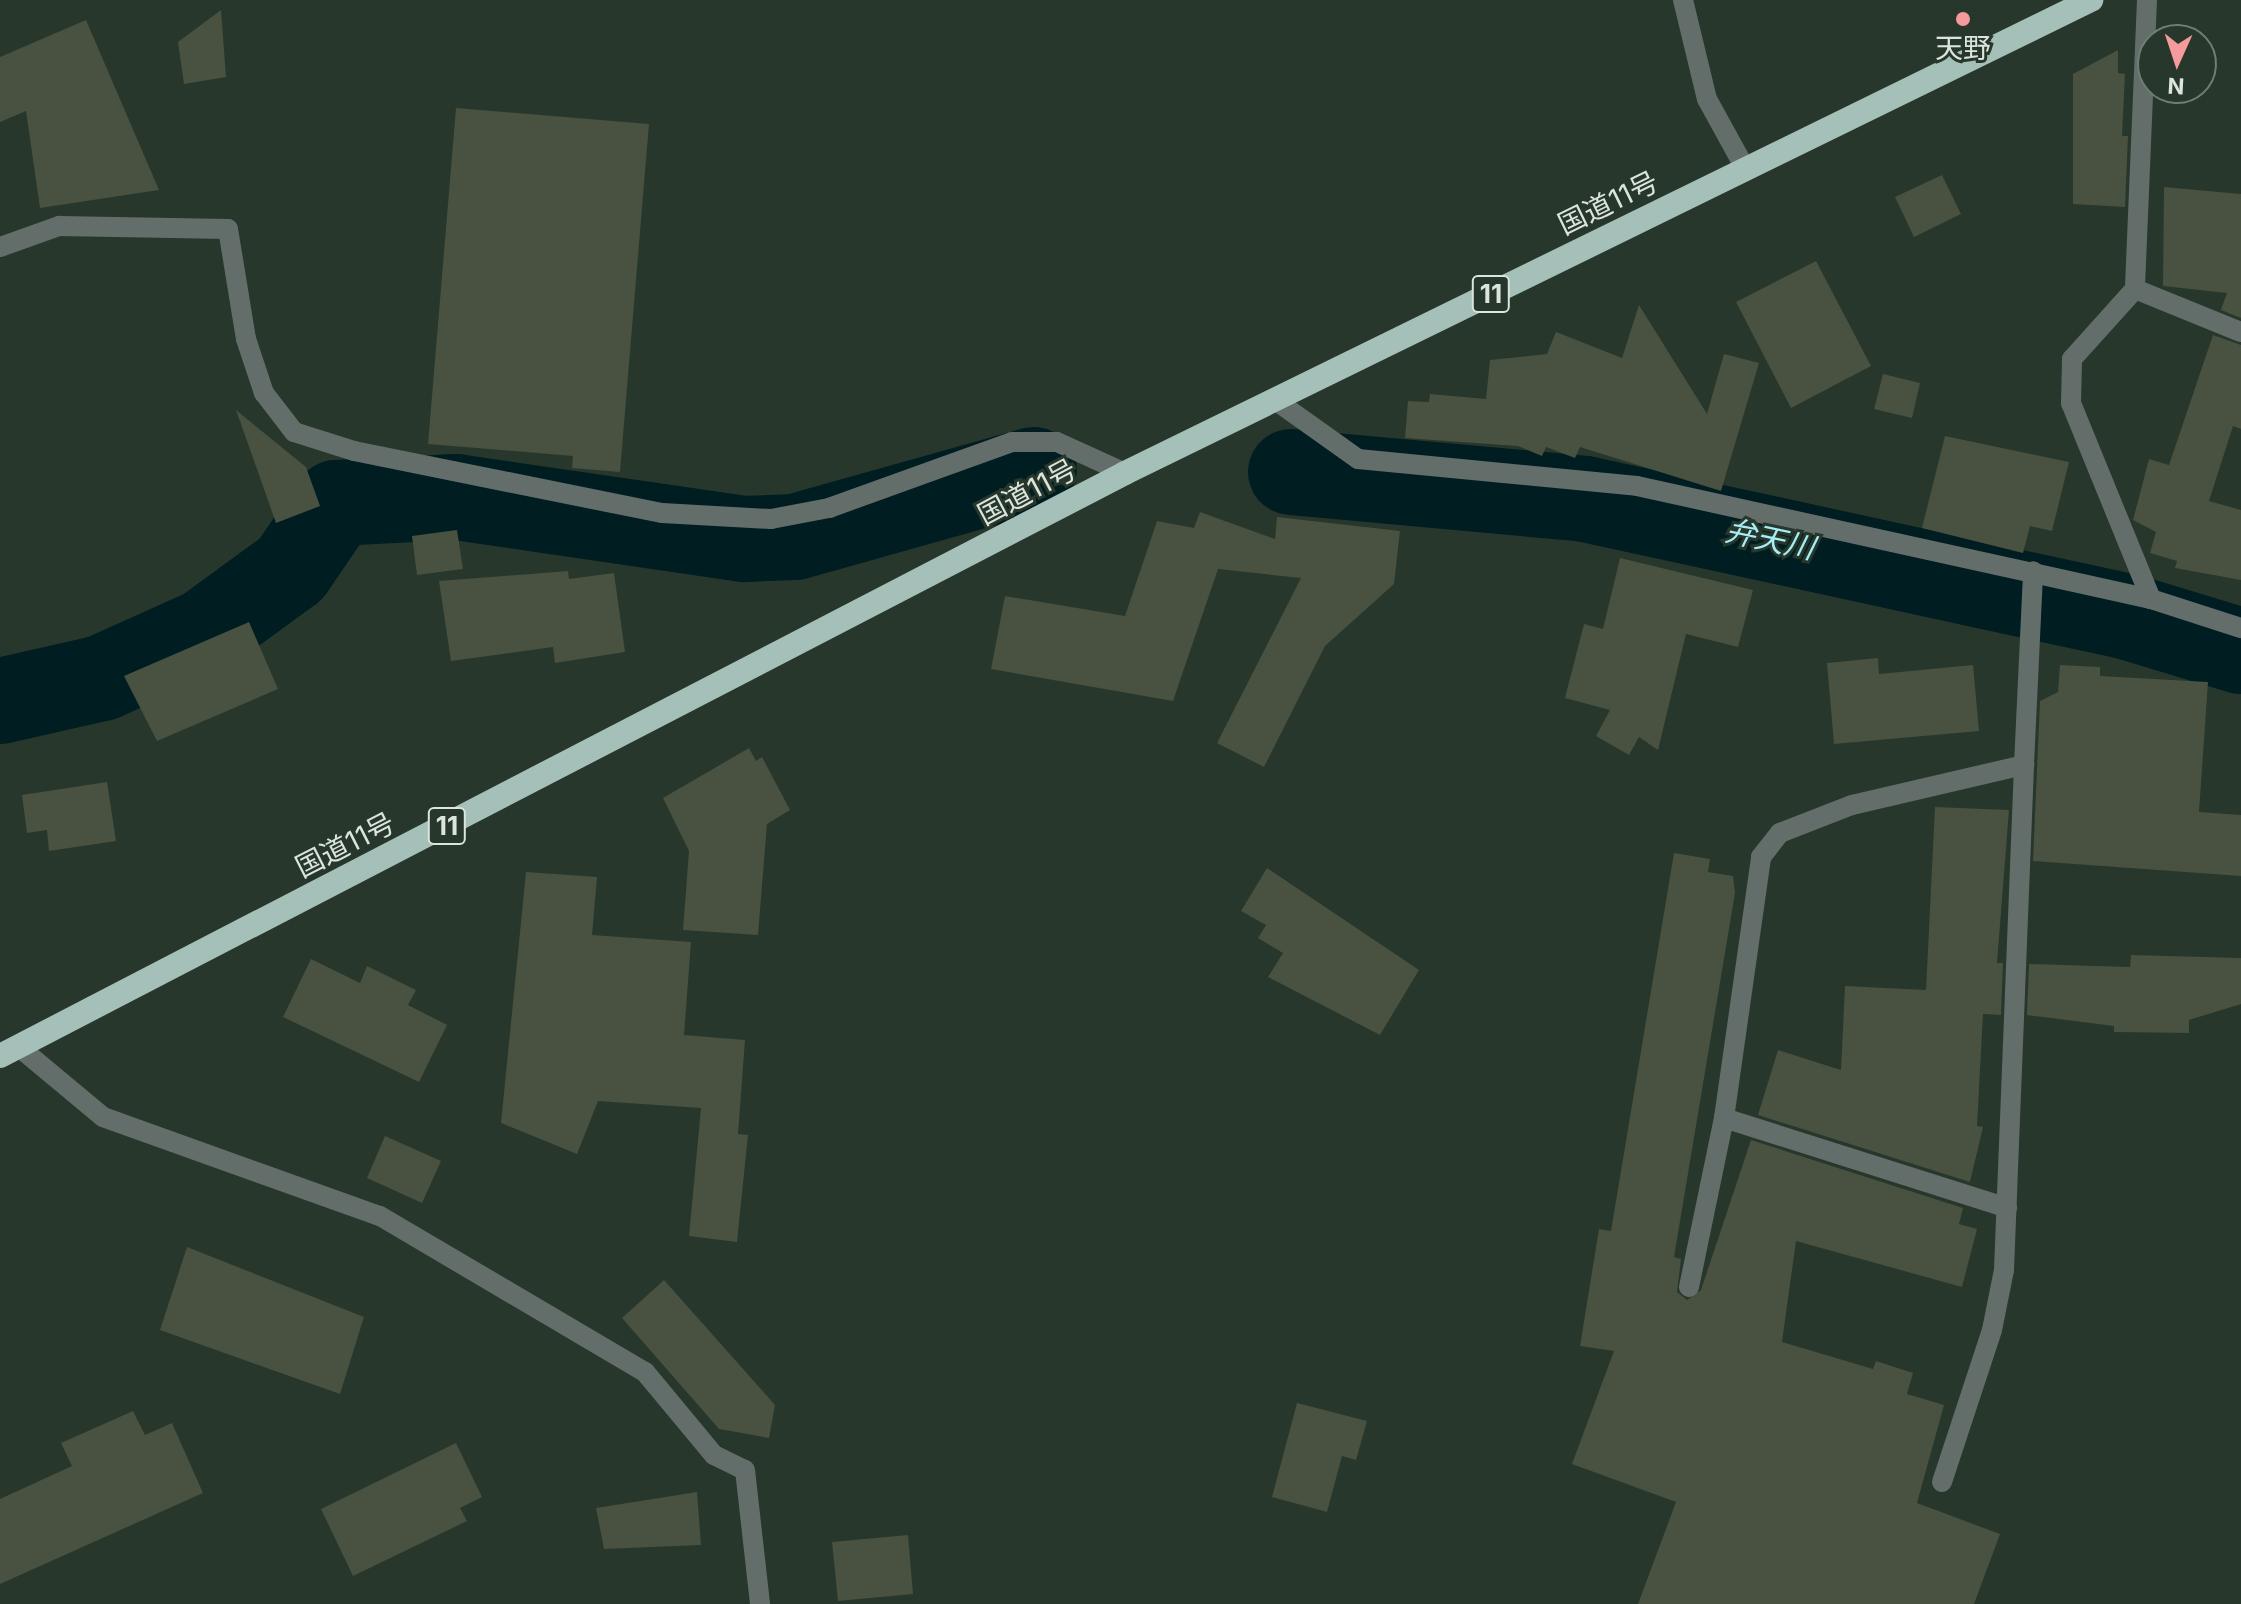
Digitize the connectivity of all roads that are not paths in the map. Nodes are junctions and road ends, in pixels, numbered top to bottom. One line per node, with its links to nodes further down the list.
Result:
1 (1683, 0): 4 (street)
2 (2091, 0): 4 (highway, 国道11号 / 11)
3 (2147, 0): 6 (street)
4 (1746, 170): 8 (highway, 国道11号 / 11)
5 (0, 247): 9 (street)
6 (2135, 289): 7 (street); 11 (street)
7 (2241, 332)
8 (1275, 400): 9 (highway, 国道11号 / 11); 10 (street)
9 (1125, 473): 14 (highway, 国道11号 / 11)
10 (2033, 571): 11 (street); 13 (street)
11 (2151, 599): 12 (street)
12 (2241, 628)
13 (2024, 765): 15 (street); 16 (street)
14 (9, 1051): 19 (street)
15 (1724, 1118): 16 (street); 17 (street)
16 (2007, 1208): 18 (street)
17 (1689, 1287)
18 (1942, 1482)
19 (760, 1604)

